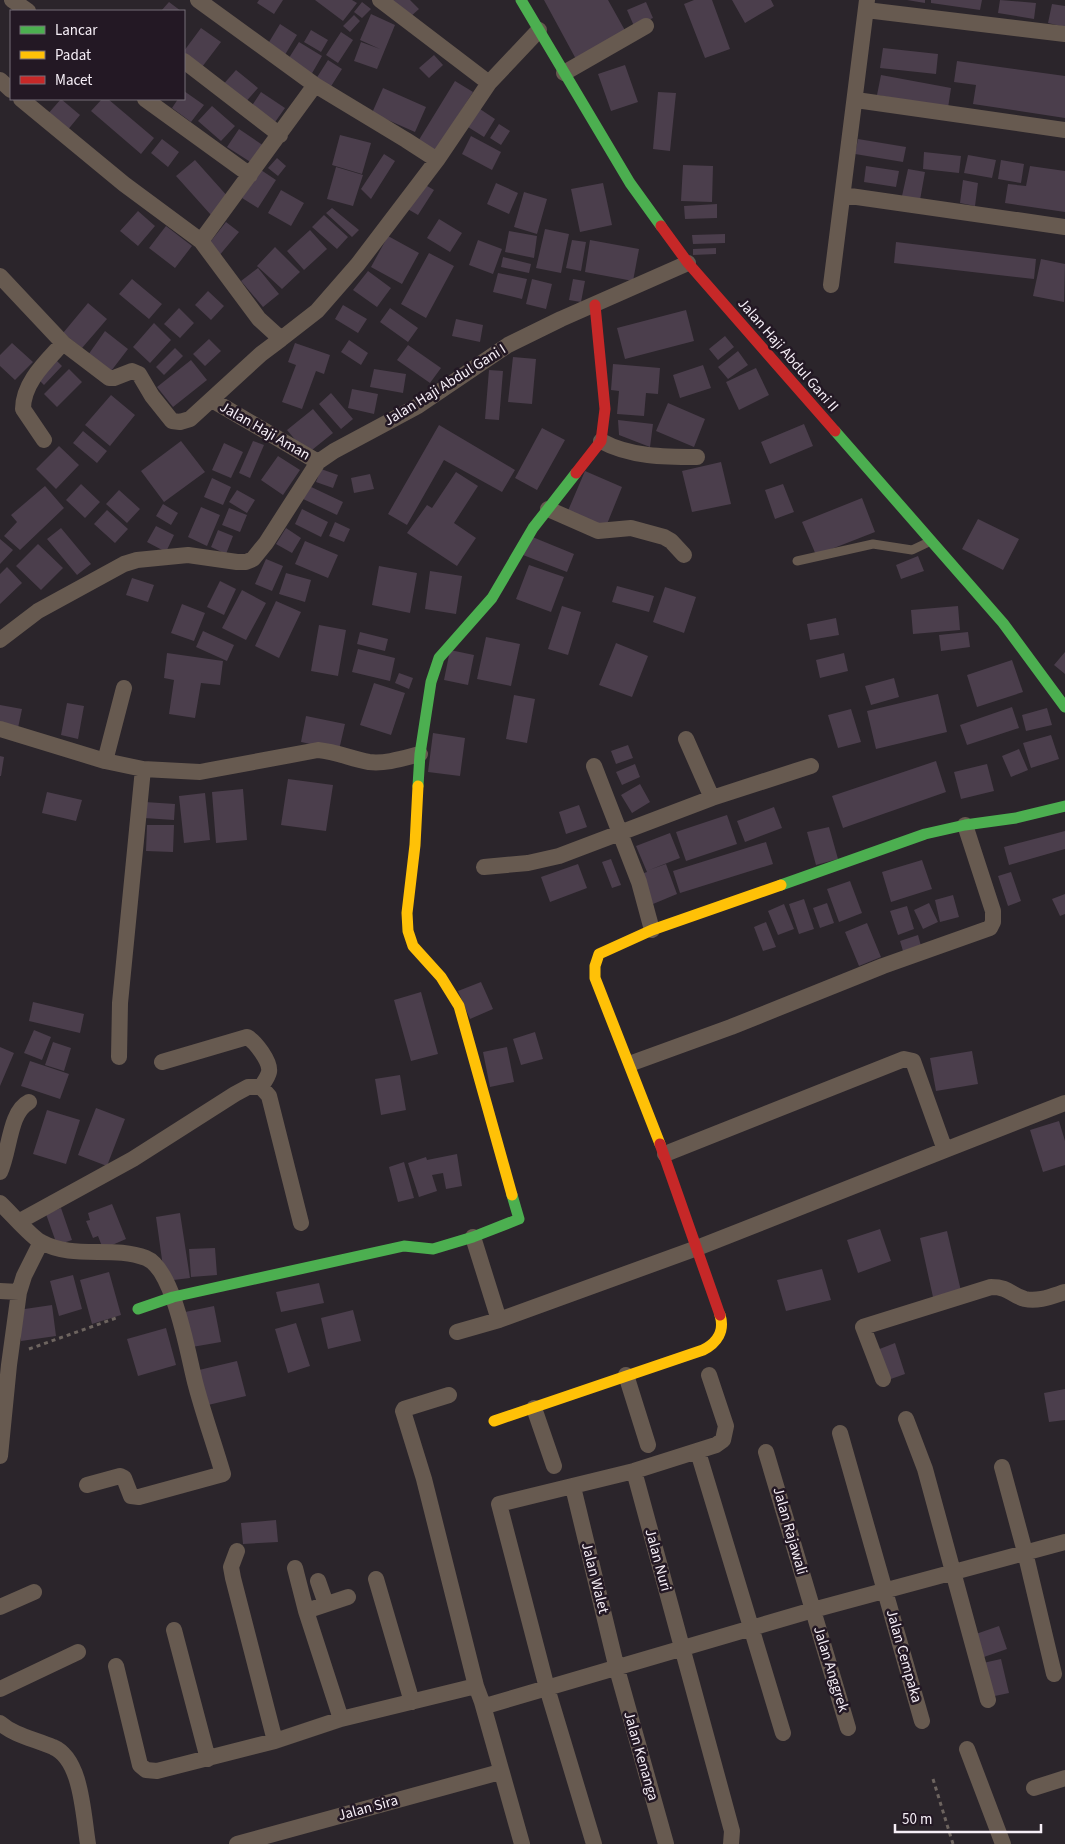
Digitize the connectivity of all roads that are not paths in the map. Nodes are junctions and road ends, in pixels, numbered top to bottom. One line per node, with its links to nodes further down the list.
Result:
1 (12, 0): 6 (street)
2 (198, 0): 14 (street)
3 (380, 0): 13 (street)
4 (521, 0): 8 (street, Jalan Haji Abdul Gani II)
5 (867, 5): 9 (street); 18 (street)
6 (27, 10)
7 (646, 26): 11 (street)
8 (539, 30): 11 (street, Jalan Haji Abdul Gani II); 13 (street)
9 (1065, 34)
10 (185, 62): 20 (street)
11 (564, 73): 26 (street, Jalan Haji Abdul Gani II)
12 (0, 80): 15 (street)
13 (489, 83): 21 (street)
14 (315, 85): 20 (street); 21 (street)
15 (10, 89)
16 (22, 100): 25 (street)
17 (147, 100): 22 (street)
18 (856, 100): 19 (street); 23 (street)
19 (1065, 130)
20 (280, 135): 22 (street)
21 (436, 160): 30 (street)
22 (250, 175): 25 (street)
23 (843, 195): 24 (street); 28 (street)
24 (1065, 227)
25 (201, 241): 30 (street)
26 (688, 263): 29 (street, Jalan Haji Abdul Gani I); 38 (street, Jalan Haji Abdul Gani II)
27 (0, 276): 31 (street)
28 (831, 285)
29 (595, 305): 34 (street); 36 (street, Jalan Haji Abdul Gani I)
30 (281, 339): 32 (street)
31 (64, 343): 32 (street); 33 (street)
32 (212, 400): 36 (street, Jalan Haji Aman)
33 (44, 440)
34 (601, 441): 35 (street); 37 (street)
35 (697, 457)
36 (318, 462): 41 (street, Jalan Haji Abdul Gani I)
37 (548, 508): 39 (street); 46 (street)
38 (931, 541): 40 (lane); 43 (street, Jalan Haji Abdul Gani II)
39 (684, 555)
40 (798, 561)
41 (1, 636)
42 (124, 688): 47 (street)
43 (1065, 707)
44 (0, 729): 47 (street)
45 (686, 739): 51 (street)
46 (420, 754): 50 (street); 69 (street)
47 (105, 762): 50 (street)
48 (594, 766): 54 (street)
49 (810, 766): 51 (street)
50 (143, 769): 57 (street)
51 (712, 798): 54 (street)
52 (1065, 806): 53 (street)
53 (965, 825): 56 (street); 59 (street)
54 (621, 834): 55 (street); 56 (street)
55 (484, 867)
56 (652, 930): 59 (street)
57 (118, 1057)
58 (162, 1062): 60 (street)
59 (632, 1063): 64 (street)
60 (261, 1087): 67 (street); 68 (street)
61 (29, 1102): 65 (street)
62 (1065, 1103): 63 (street)
63 (945, 1150): 64 (street); 71 (street)
64 (665, 1154): 71 (street)
65 (0, 1172)
66 (0, 1203): 67 (street)
67 (20, 1221): 70 (street)
68 (301, 1223)
69 (474, 1237): 75 (street); 77 (street)
70 (41, 1242): 73 (street); 75 (street)
71 (697, 1248): 77 (street); 79 (street)
72 (0, 1291): 73 (street)
73 (20, 1292): 90 (street)
74 (1065, 1292): 81 (street)
75 (173, 1297): 76 (street); 94 (street)
76 (138, 1309)
77 (499, 1320): 78 (street)
78 (457, 1332)
79 (626, 1374): 83 (street); 87 (street)
80 (709, 1375): 88 (street)
81 (883, 1379)
82 (450, 1395): 117 (street)
83 (534, 1408): 85 (street); 91 (street)
84 (906, 1419): 100 (street)
85 (494, 1421)
86 (840, 1433): 103 (street, Jalan Cempaka)
87 (648, 1445)
88 (698, 1452): 93 (street); 110 (street)
89 (766, 1452): 108 (street, Jalan Rajawali)
90 (0, 1456)
91 (554, 1466)
92 (1002, 1467): 98 (street)
93 (634, 1471): 95 (street); 112 (street, Jalan Nuri)
94 (87, 1485)
95 (572, 1487): 115 (street, Jalan Walet); 118 (street)
96 (1065, 1542): 98 (street)
97 (237, 1551): 128 (street)
98 (1025, 1552): 100 (street); 116 (street)
99 (295, 1568): 109 (street)
100 (952, 1571): 103 (street); 120 (street)
101 (376, 1579): 121 (street)
102 (318, 1581): 106 (street)
103 (885, 1591): 108 (street); 124 (street, Jalan Cempaka)
104 (34, 1592): 107 (street)
105 (348, 1597): 106 (street)
106 (326, 1604): 109 (street)
107 (0, 1607)
108 (813, 1610): 110 (street); 126 (street, Jalan Anggrek)
109 (306, 1611): 123 (street)
110 (750, 1628): 112 (street); 127 (street)
111 (174, 1630): 130 (street)
112 (681, 1649): 115 (street); 139 (street, Jalan Nuri)
113 (78, 1652): 119 (street)
114 (116, 1666): 130 (street)
115 (617, 1669): 118 (street); 138 (street, Jalan Kenanga)
116 (1054, 1674)
117 (476, 1686): 121 (street); 122 (street)
118 (547, 1688): 122 (street); 137 (street)
119 (0, 1689)
120 (988, 1700)
121 (412, 1702): 123 (street)
122 (482, 1702): 131 (street)
123 (342, 1719): 128 (street)
124 (922, 1721)
125 (0, 1723): 134 (street)
126 (848, 1728)
127 (783, 1733)
128 (275, 1741): 130 (street)
129 (967, 1750): 140 (street)
130 (208, 1759)
131 (500, 1772): 135 (street, Jalan Sira); 136 (street)
132 (1065, 1778): 133 (street)
133 (1034, 1788)
134 (88, 1844)
135 (237, 1844)
136 (522, 1844)
137 (594, 1844)
138 (666, 1844)
139 (731, 1844)
140 (1003, 1844)

